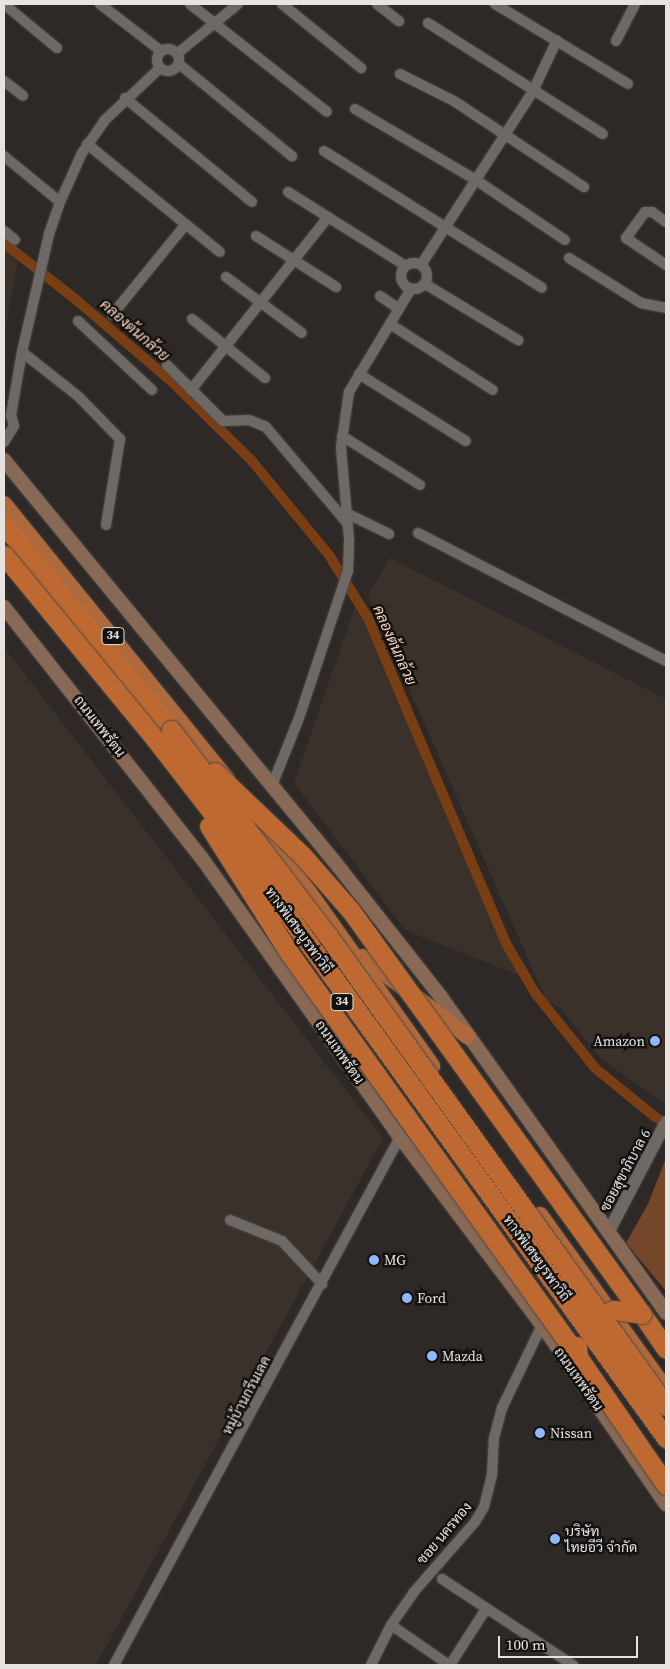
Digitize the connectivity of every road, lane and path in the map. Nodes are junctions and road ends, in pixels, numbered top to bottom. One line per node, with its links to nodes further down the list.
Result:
1 (4, 4): 14 (street)
2 (100, 4): 15 (street)
3 (190, 4): 11 (street)
4 (238, 4): 11 (street)
5 (282, 4): 19 (street)
6 (377, 4): 9 (street)
7 (495, 4): 12 (street)
8 (635, 4): 13 (street)
9 (399, 21)
10 (428, 23): 23 (street)
11 (214, 24): 16 (street); 27 (street)
12 (557, 40): 22 (street); 23 (street)
13 (616, 41)
14 (58, 48)
15 (160, 51): 16 (street); 18 (street)
16 (178, 54): 17 (street)
17 (178, 64): 18 (street); 33 (street)
18 (160, 68): 25 (street)
19 (361, 68)
20 (400, 74): 29 (street)
21 (4, 81): 24 (street)
22 (628, 84)
23 (533, 90): 28 (street); 29 (street)
24 (23, 96)
25 (125, 98): 30 (street); 38 (street)
26 (355, 109): 34 (street)
27 (326, 112)
28 (603, 134)
29 (504, 136): 34 (street); 35 (street)
30 (87, 144): 37 (street); 41 (street)
31 (324, 151): 42 (street)
32 (4, 156): 37 (street)
33 (292, 156)
34 (476, 180): 42 (street); 46 (street)
35 (584, 187)
36 (288, 192): 39 (street)
37 (60, 202): 69 (street)
38 (252, 202)
39 (328, 217): 49 (street); 52 (street)
40 (666, 222): 51 (street)
41 (186, 224): 47 (street); 62 (street)
42 (445, 229): 50 (street); 56 (street)
43 (4, 232): 45 (street)
44 (256, 236): 49 (street)
45 (15, 240)
46 (564, 240)
47 (220, 252)
48 (569, 258): 61 (street)
49 (294, 262): 55 (street); 59 (street)
50 (421, 265): 52 (street); 54 (street)
51 (666, 265)
52 (406, 266): 57 (street)
53 (226, 277): 59 (street)
54 (424, 284): 57 (street); 67 (street)
55 (336, 287)
56 (542, 288)
57 (411, 289): 60 (street)
58 (380, 296): 60 (street)
59 (260, 302): 66 (street); 68 (street)
60 (399, 308): 65 (street)
61 (666, 308)
62 (112, 315)
63 (192, 319): 68 (street)
64 (78, 321): 73 (street)
65 (390, 324): 71 (street); 75 (street)
66 (302, 333)
67 (518, 340)
68 (225, 345): 72 (street); 74 (street)
69 (22, 352): 76 (street); 85 (street)
70 (167, 365): 74 (street)
71 (360, 374): 77 (street); 78 (street)
72 (265, 378)
73 (152, 390)
74 (192, 390): 83 (street)
75 (493, 390)
76 (8, 416): 79 (street)
77 (342, 436): 81 (street); 83 (street)
78 (466, 441)
79 (4, 442)
80 (4, 460): 93 (main road, 34)
81 (420, 485)
82 (4, 504): 94 (highway, 34)
83 (346, 518): 87 (street); 93 (street)
84 (4, 525): 92 (highway, ทางพิเศษบูรพาวิถี)
85 (106, 525)
86 (418, 533): 91 (street)
87 (389, 534)
88 (4, 555): 92 (highway, ทางพิเศษบูรพาวิถี, bridge)
89 (4, 567): 109 (highway, ถนนเทพรัตน / 34)
90 (4, 607): 97 (main road, ถนนเทพรัตน / 34)
91 (666, 661)
92 (164, 735): 102 (highway, bridge); 105 (highway, bridge); 107 (highway, ทางพิเศษบูรพาวิถี, bridge); 108 (highway, ทางพิเศษบูรพาวิถี, bridge)
93 (271, 788): 95 (main road, 34)
94 (351, 948): 95 (highway); 106 (highway, 34)
95 (467, 1036): 99 (main road, 34)
96 (664, 1126): 99 (street, ซอยสุขาภิบาล 6)
97 (400, 1137): 100 (street, หมู่บ้านกรีนเลค); 103 (main road, ถนนเทพรัตน / 34)
98 (230, 1220): 100 (street)
99 (608, 1233): 101 (main road, 34)
100 (322, 1284): 115 (street, หมู่บ้านกรีนเลค)
101 (666, 1313)
102 (642, 1314): 104 (highway); 105 (highway, bridge)
103 (542, 1325): 111 (main road, ถนนเทพรัตน / 34); 114 (street, ซอย นครทอง)
104 (666, 1349)
105 (578, 1357): 110 (highway, bridge)
106 (666, 1390)
107 (666, 1406)
108 (666, 1438)
109 (666, 1449)
110 (666, 1485)
111 (666, 1504)
112 (442, 1579): 113 (street)
113 (486, 1609): 117 (street); 118 (street)
114 (391, 1625): 116 (street, ซอย นครทอง); 117 (street)
115 (114, 1665)
116 (371, 1665)
117 (449, 1665)
118 (573, 1665)

